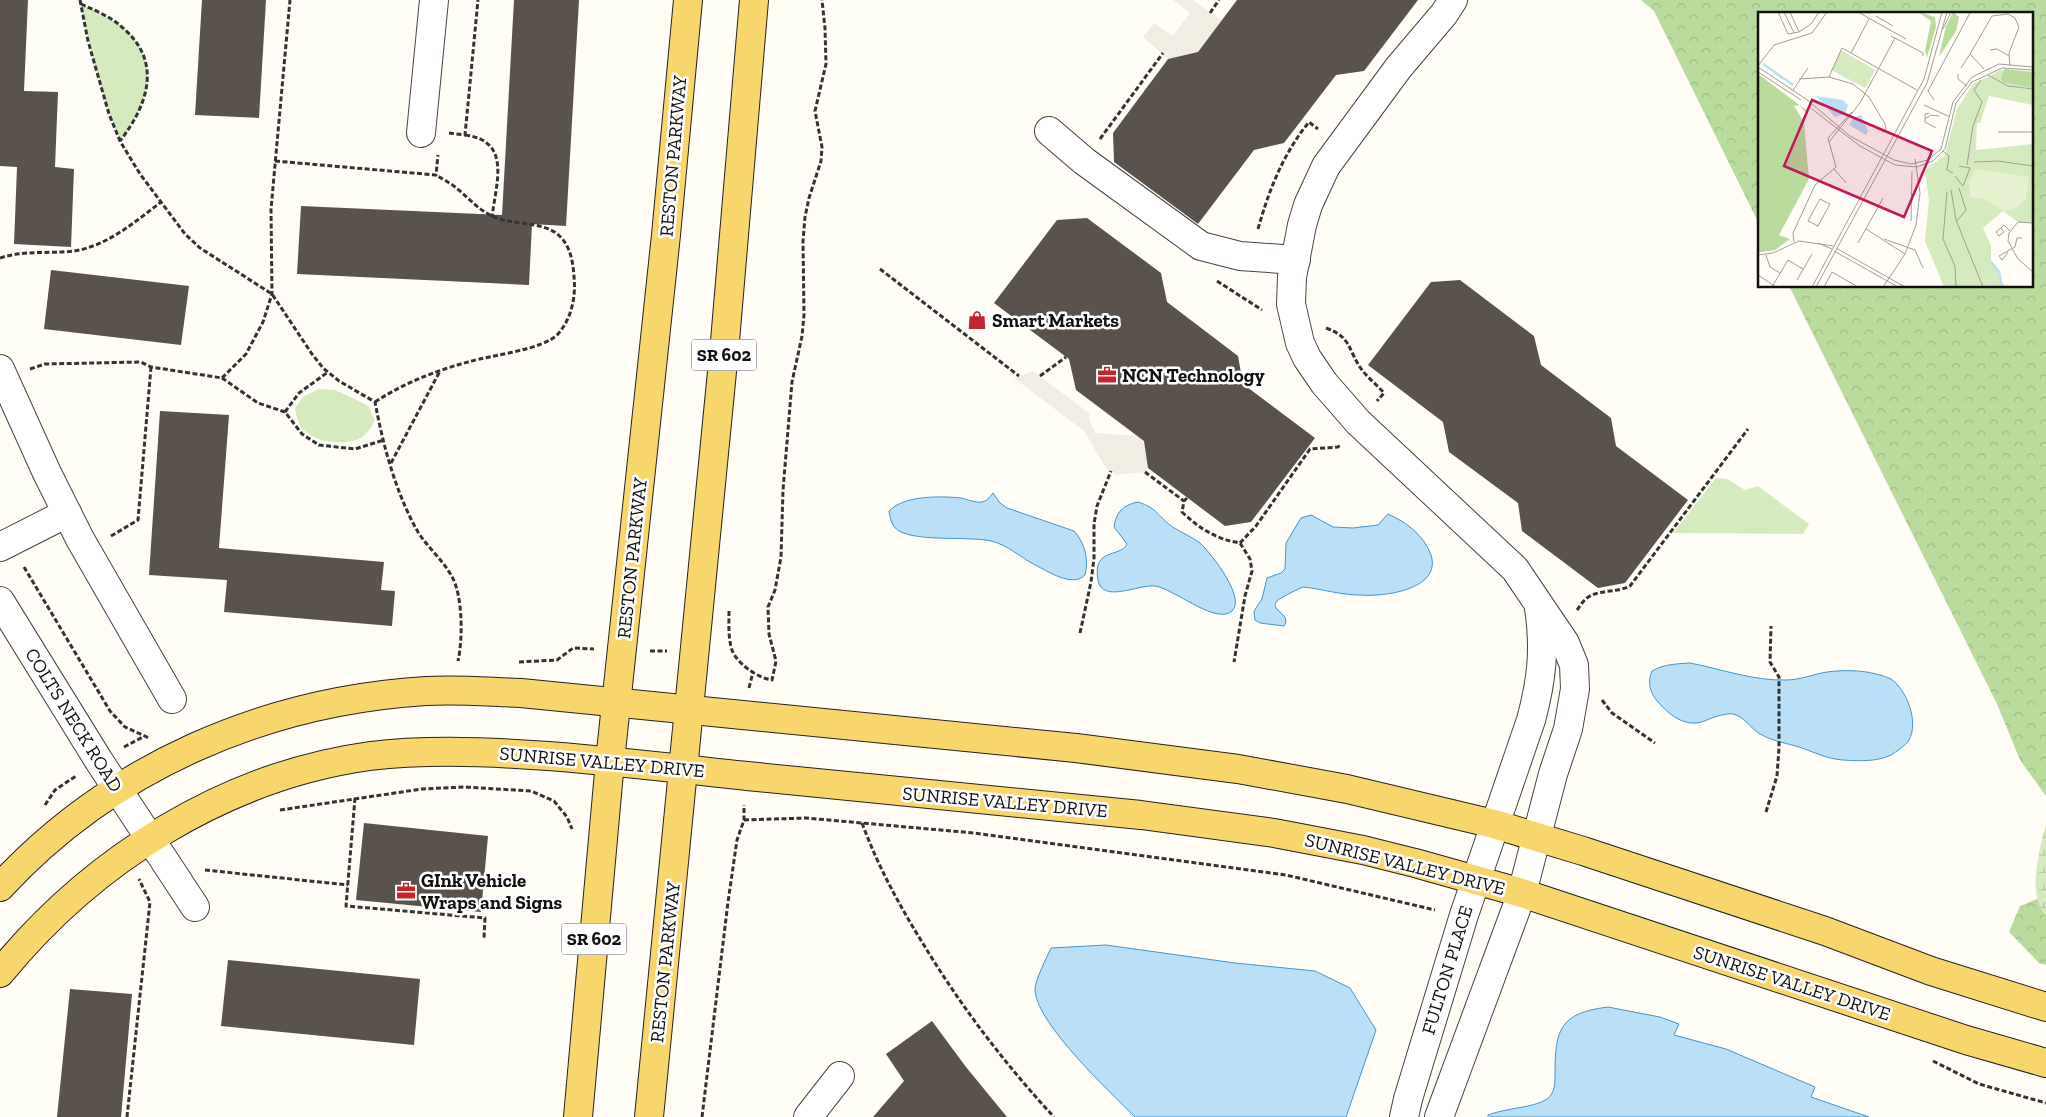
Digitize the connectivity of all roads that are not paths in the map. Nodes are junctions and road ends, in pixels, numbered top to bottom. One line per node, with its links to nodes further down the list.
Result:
1 (434, 0): 6 (street)
2 (688, 0): 14 (main road, RESTON PARKWAY / SR 602)
3 (754, 0): 15 (main road, RESTON PARKWAY / SR 602)
4 (1453, 0): 7 (street)
5 (1048, 131): 7 (street)
6 (421, 133)
7 (1296, 260): 12 (street)
8 (2, 372): 9 (street)
9 (67, 513): 10 (street); 13 (street)
10 (6, 544)
11 (0, 600): 18 (street, COLTS NECK ROAD)
12 (1539, 604): 19 (street, FULTON PLACE); 20 (street)
13 (172, 699)
14 (617, 702): 15 (main road); 16 (main road, RESTON PARKWAY / SR 602); 18 (main road)
15 (688, 710): 17 (main road, RESTON PARKWAY / SR 602); 19 (main road)
16 (610, 761): 17 (main road, SUNRISE VALLEY DRIVE); 21 (main road, SUNRISE VALLEY DRIVE); 30 (main road, RESTON PARKWAY / SR 602)
17 (684, 769): 22 (main road, SUNRISE VALLEY DRIVE); 31 (main road, RESTON PARKWAY / SR 602)
18 (117, 788): 21 (street, COLTS NECK ROAD); 23 (main road)
19 (1494, 824): 20 (main road); 22 (street, FULTON PLACE)
20 (1536, 837): 24 (street); 27 (main road)
21 (150, 839): 25 (street, COLTS NECK ROAD); 26 (main road, SUNRISE VALLEY DRIVE)
22 (1476, 880): 24 (main road, SUNRISE VALLEY DRIVE); 33 (street, FULTON PLACE)
23 (0, 887)
24 (1522, 893): 28 (main road, SUNRISE VALLEY DRIVE); 34 (street)
25 (195, 907)
26 (0, 973)
27 (2046, 1007)
28 (2046, 1063)
29 (840, 1076): 32 (street)
30 (578, 1117)
31 (649, 1117)
32 (808, 1117)
33 (1404, 1117)
34 (1439, 1117)

